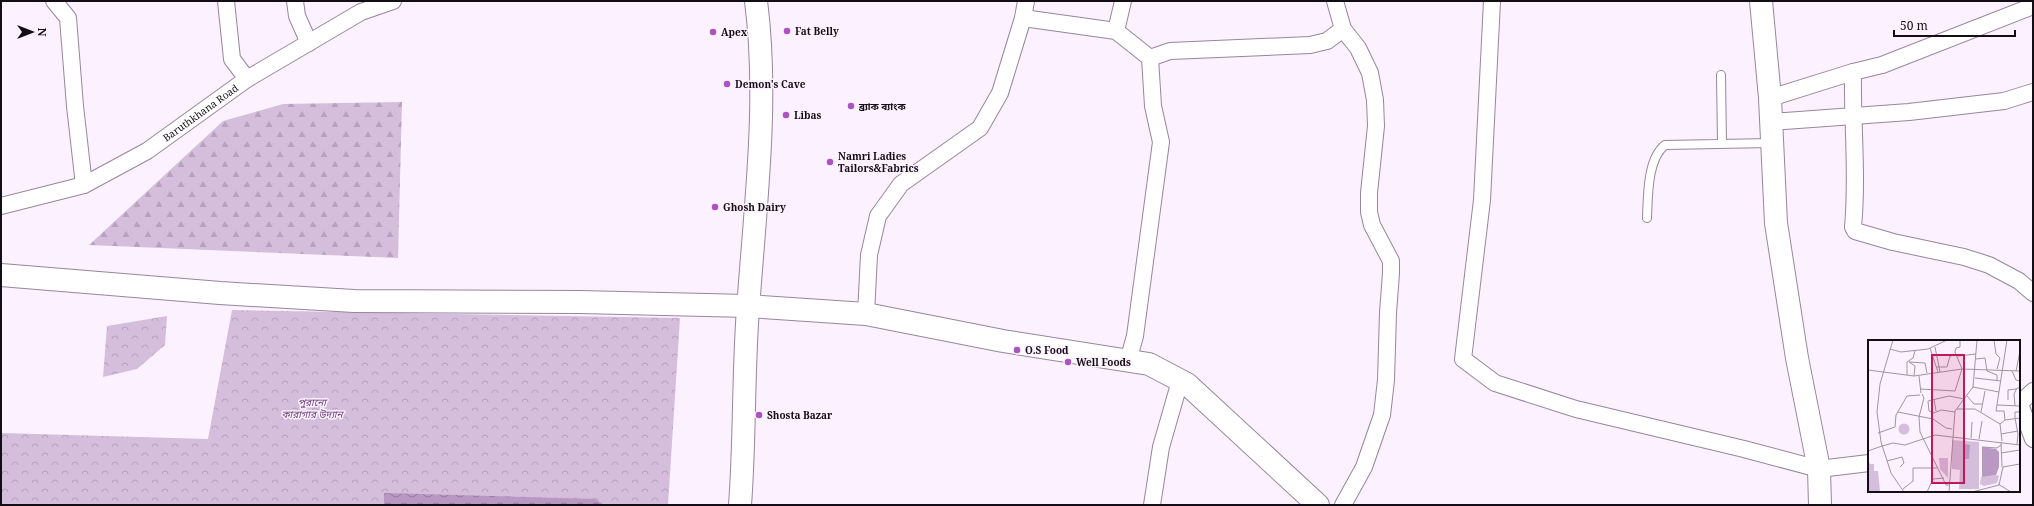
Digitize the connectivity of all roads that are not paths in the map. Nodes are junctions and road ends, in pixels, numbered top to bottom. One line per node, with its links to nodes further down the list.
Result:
1 (54, 1): 25 (street)
2 (226, 1): 19 (street)
3 (295, 1): 15 (street)
4 (393, 1): 15 (street, Baruthkhana Road)
5 (756, 1): 30 (main road)
6 (1026, 1): 12 (street)
7 (1123, 1): 14 (street)
8 (1335, 1): 13 (street)
9 (1492, 1): 38 (street)
10 (1761, 1): 21 (main road)
11 (2033, 6): 17 (street)
12 (1023, 18): 14 (street); 31 (street)
13 (1343, 29): 16 (street); 42 (street)
14 (1116, 31): 16 (street)
15 (309, 43): 19 (street, Baruthkhana Road)
16 (1150, 58): 32 (street)
17 (1853, 72): 21 (street); 22 (street)
18 (1721, 75): 24 (lane)
19 (247, 79): 25 (street, Baruthkhana Road)
20 (2033, 92): 22 (street)
21 (1770, 98): 23 (main road)
22 (1852, 117): 23 (street); 29 (street)
23 (1771, 133): 24 (lane); 38 (main road)
24 (1722, 143): 27 (lane)
25 (84, 185): 26 (street, Baruthkhana Road)
26 (1, 206)
27 (1647, 218)
28 (1, 275): 30 (main road)
29 (2033, 293)
30 (748, 306): 31 (main road); 39 (main road)
31 (866, 314): 32 (main road)
32 (1128, 361): 33 (main road)
33 (1180, 381): 40 (street); 41 (main road)
34 (2033, 391): 35 (street)
35 (2020, 404): 36 (street)
36 (2033, 439)
37 (1868, 463): 38 (street)
38 (1819, 469): 43 (main road)
39 (740, 505)
40 (1152, 505)
41 (1318, 505)
42 (1343, 505)
43 (1820, 505)

